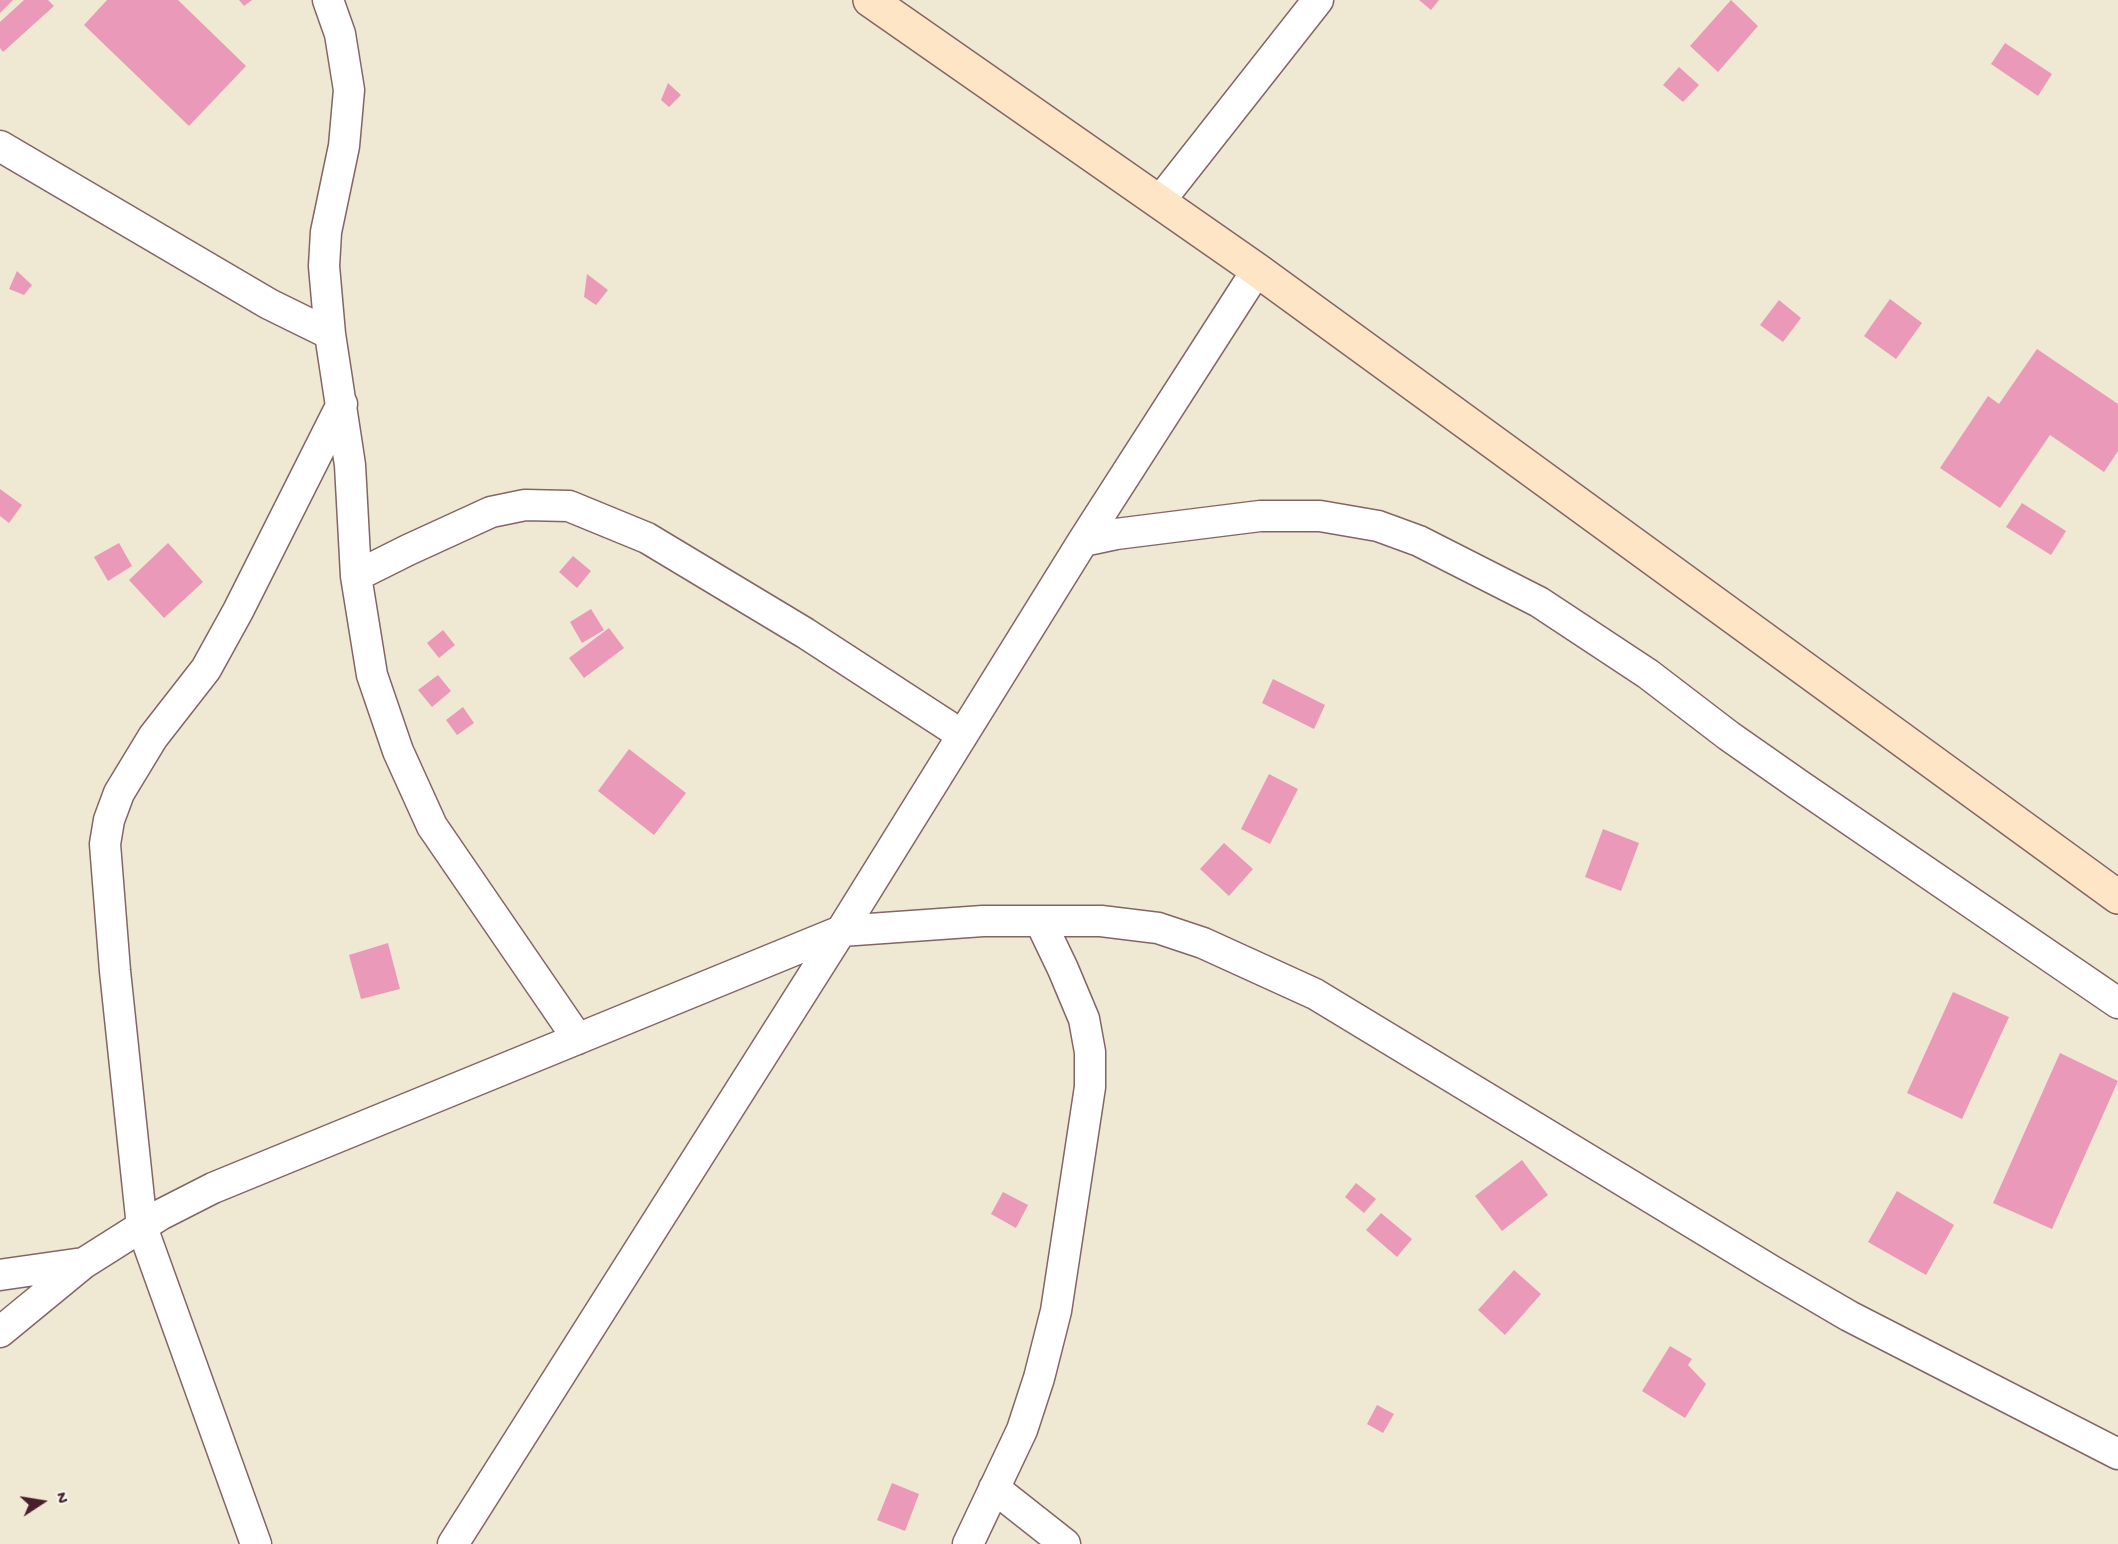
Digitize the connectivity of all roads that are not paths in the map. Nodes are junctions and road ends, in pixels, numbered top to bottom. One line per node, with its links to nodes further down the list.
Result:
1 (328, 0): 7 (street)
2 (870, 0): 5 (main road)
3 (1318, 0): 5 (street)
4 (0, 146): 7 (street)
5 (1159, 202): 6 (main road)
6 (1257, 270): 9 (street); 12 (main road)
7 (330, 334): 8 (street)
8 (342, 404): 10 (street); 17 (street)
9 (1083, 541): 11 (street); 15 (street)
10 (356, 576): 11 (street); 16 (street)
11 (962, 735): 14 (street)
12 (2118, 897)
13 (1040, 921): 14 (street); 21 (street); 22 (street)
14 (841, 931): 16 (street); 24 (street)
15 (2118, 1003)
16 (578, 1038): 17 (street)
17 (142, 1227): 18 (street); 23 (street)
18 (84, 1263): 19 (street); 20 (street)
19 (0, 1275)
20 (0, 1332)
21 (2118, 1454)
22 (994, 1488): 25 (street); 26 (street)
23 (256, 1544)
24 (453, 1544)
25 (968, 1544)
26 (1065, 1544)

